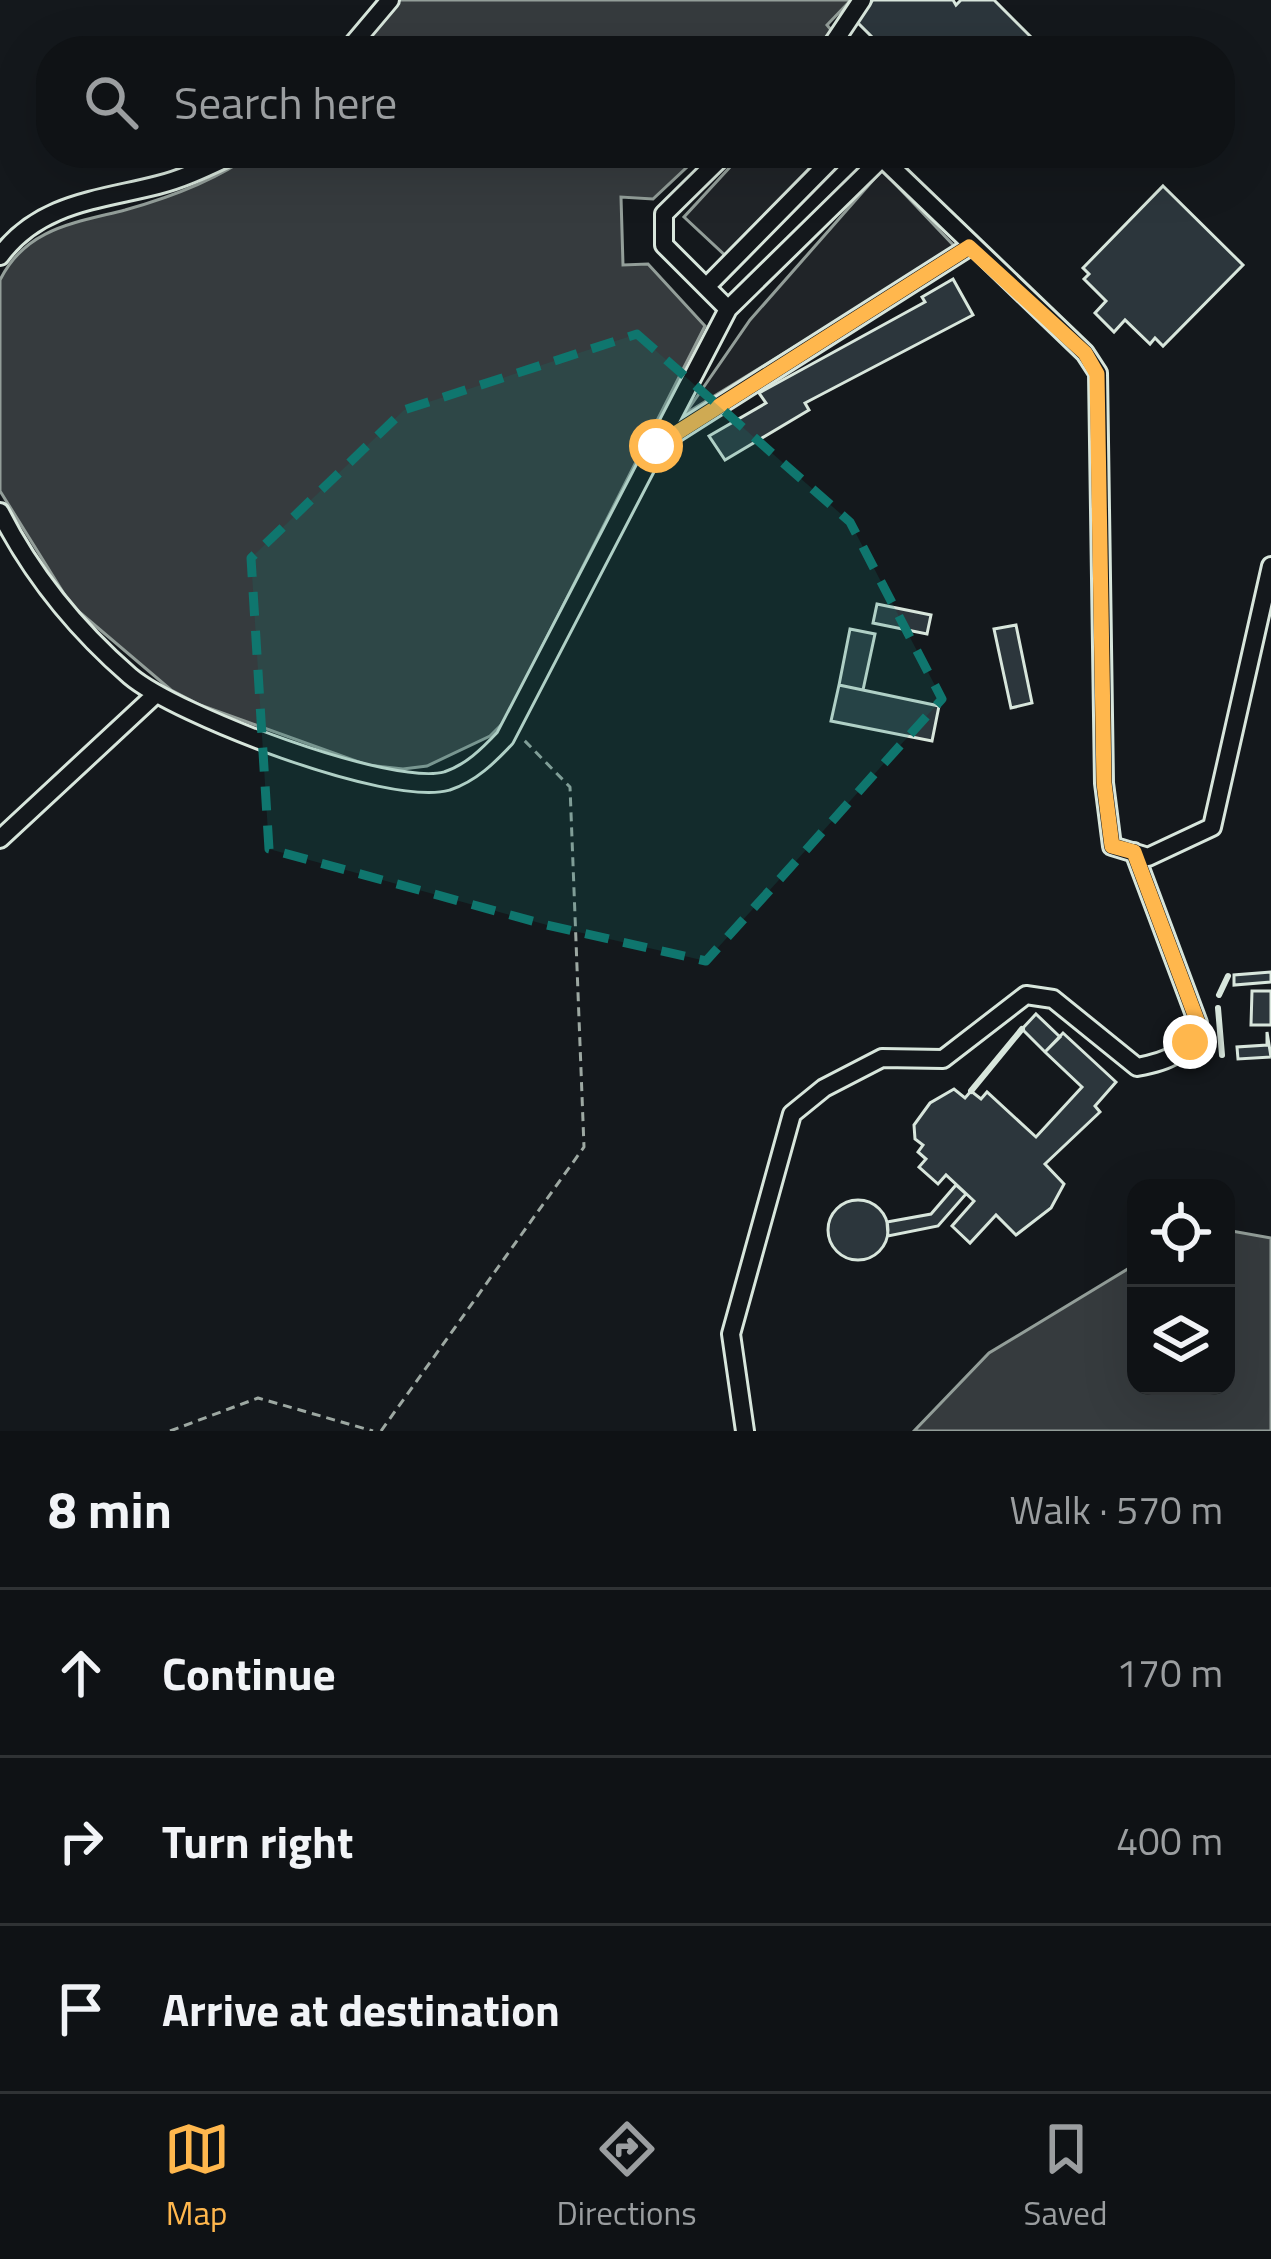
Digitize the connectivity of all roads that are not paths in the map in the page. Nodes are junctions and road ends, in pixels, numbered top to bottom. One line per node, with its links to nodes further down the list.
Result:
1 (390, 0): 3 (street)
2 (862, 0): 4 (street)
3 (360, 36)
4 (838, 36)
5 (200, 168): 11 (street)
6 (711, 168): 12 (street)
7 (823, 168): 12 (street)
8 (867, 168): 13 (street)
9 (891, 168): 10 (street)
10 (969, 247): 14 (street); 19 (street)
11 (0, 256)
12 (707, 286): 13 (street)
13 (728, 309): 14 (street)
14 (656, 446): 17 (street)
15 (0, 512): 17 (street)
16 (1271, 566): 19 (street)
17 (155, 695): 18 (street)
18 (0, 839)
19 (1134, 852): 20 (street)
20 (745, 1431)

